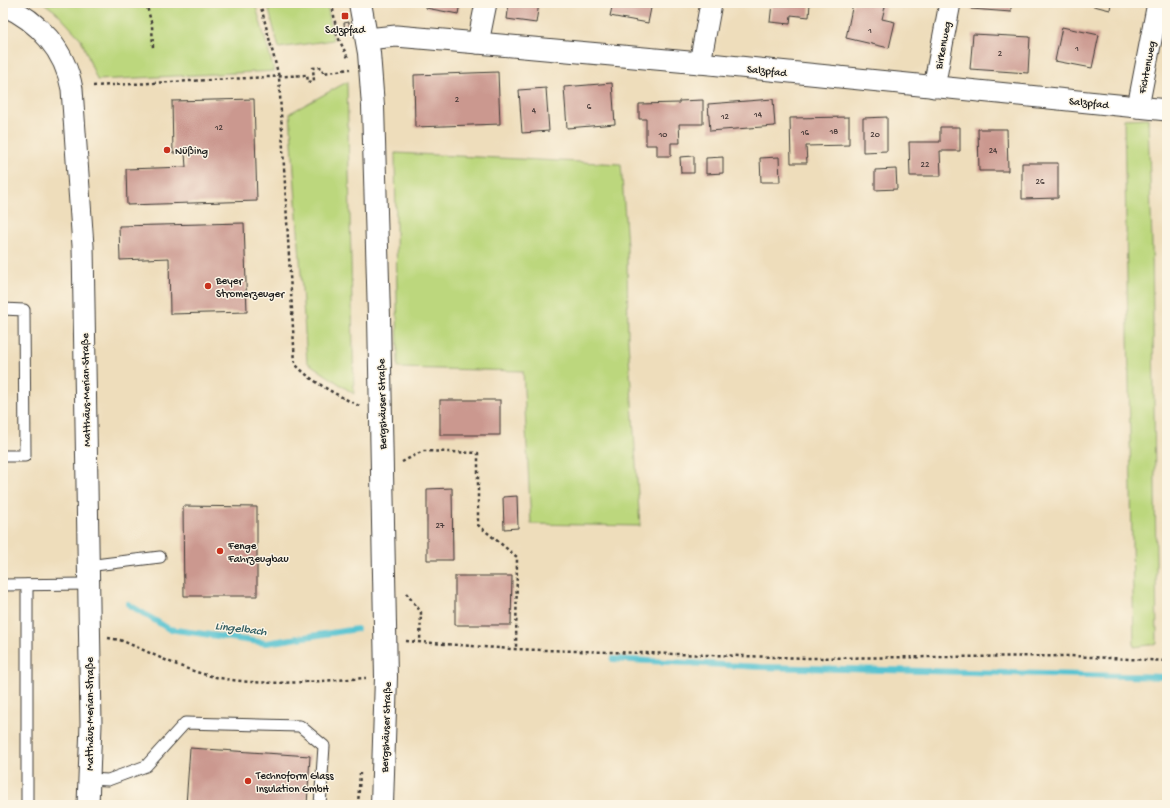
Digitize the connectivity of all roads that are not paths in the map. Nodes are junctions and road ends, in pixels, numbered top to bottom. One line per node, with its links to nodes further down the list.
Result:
1 (360, 3): 7 (main road, Bergshäuser Straße)
2 (486, 3): 8 (street)
3 (711, 3): 9 (street)
4 (950, 3): 10 (street, Birkenweg)
5 (1158, 3): 11 (street, Fichtenweg)
6 (3, 5): 16 (street, Matthäus-Merian-Straße)
7 (367, 39): 8 (street, Salzpfad); 23 (main road, Bergshäuser Straße)
8 (478, 43): 9 (street, Salzpfad)
9 (700, 63): 10 (street, Salzpfad)
10 (934, 87): 11 (street, Salzpfad)
11 (1138, 107): 12 (street, Salzpfad)
12 (1167, 110)
13 (3, 309): 14 (lane)
14 (3, 456)
15 (160, 557): 16 (lane)
16 (87, 575): 18 (lane); 19 (street, Matthäus-Merian-Straße)
17 (3, 585): 18 (lane)
18 (27, 585): 20 (lane)
19 (89, 779): 21 (street, Matthäus-Merian-Straße); 22 (lane)
20 (27, 805)
21 (88, 805)
22 (320, 805)
23 (382, 805)

